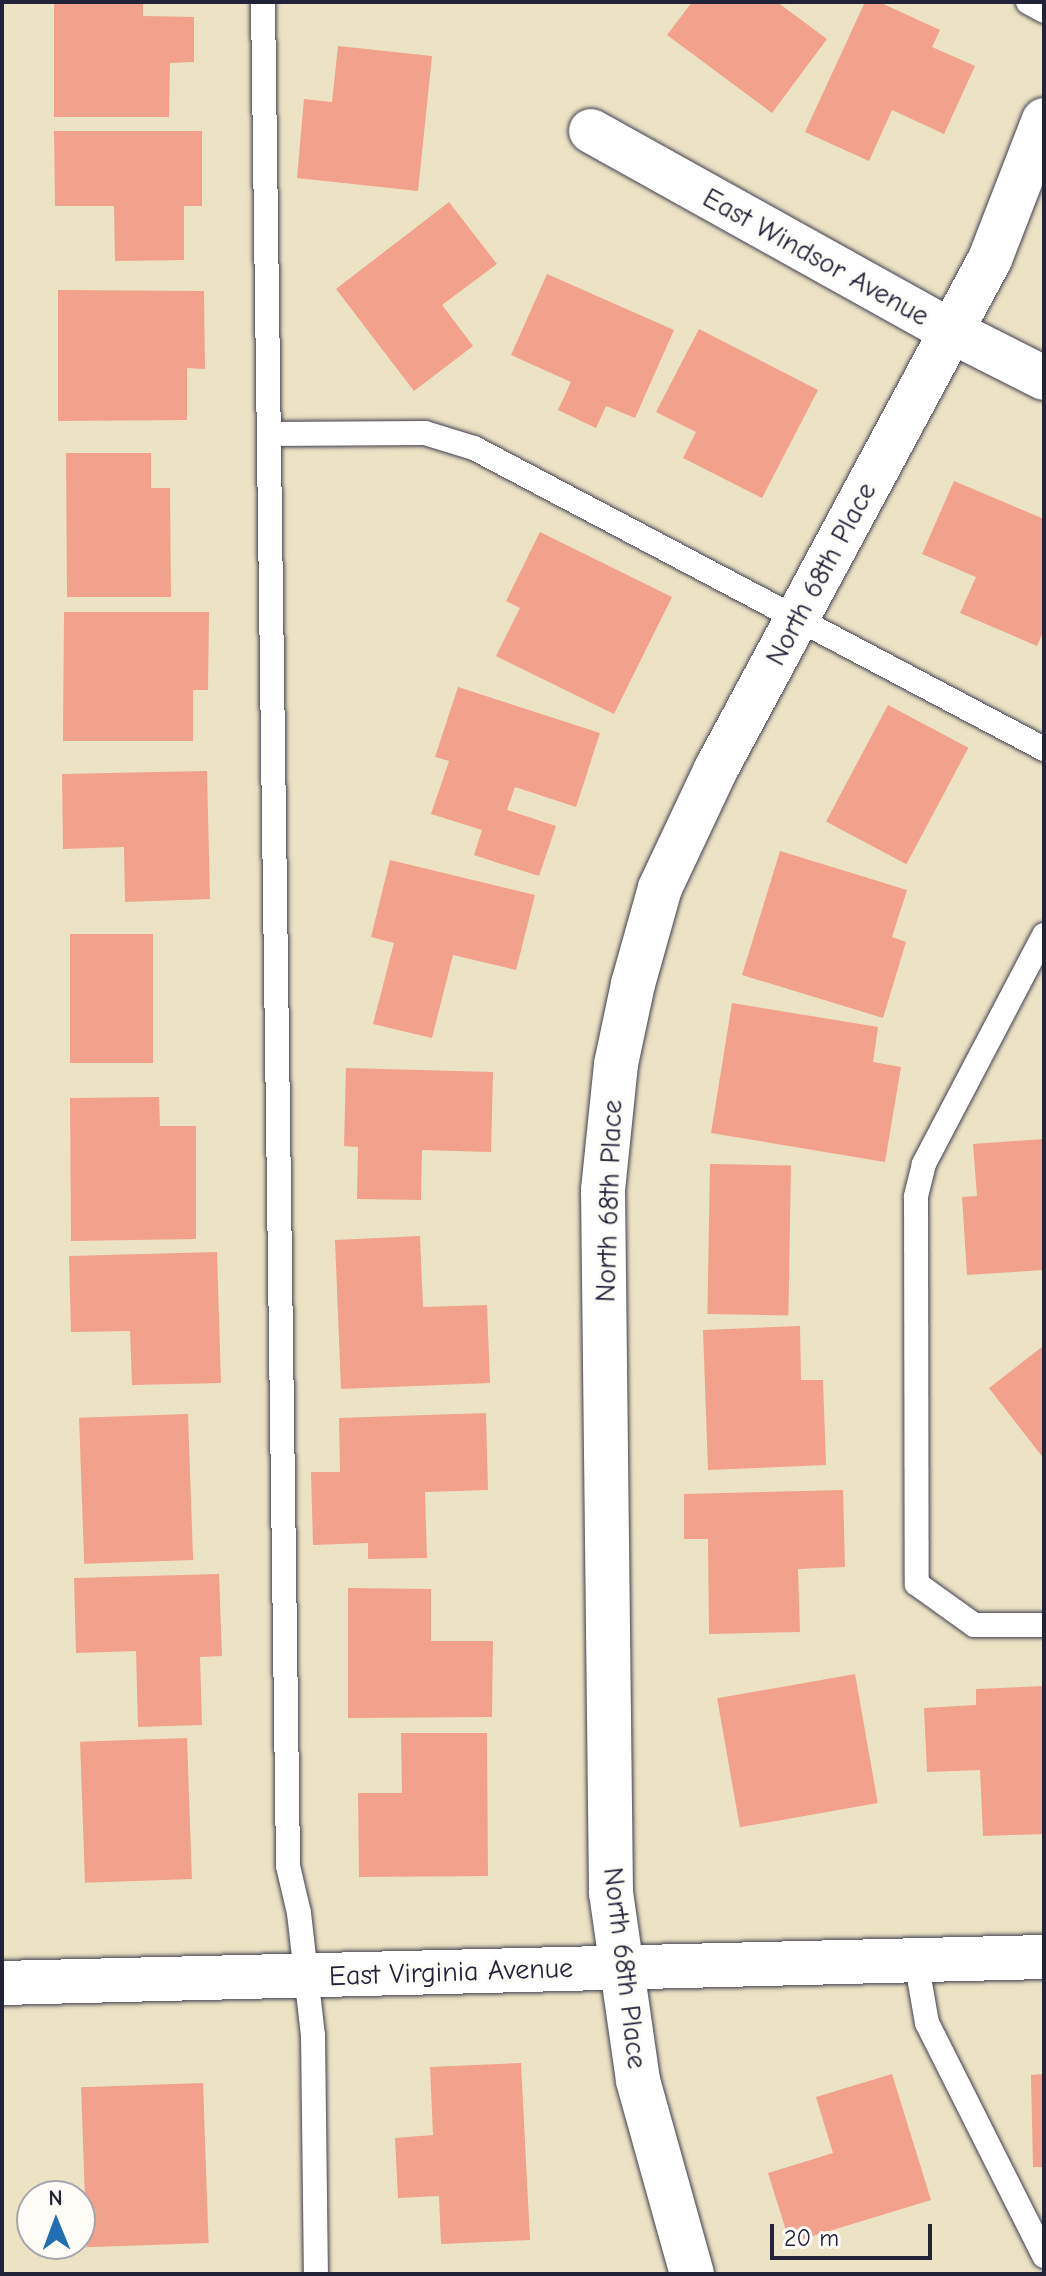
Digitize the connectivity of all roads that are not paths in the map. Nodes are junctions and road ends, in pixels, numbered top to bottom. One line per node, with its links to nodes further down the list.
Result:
1 (263, 2): 8 (lane)
2 (1028, 2): 3 (lane)
3 (1044, 11)
4 (1044, 120): 6 (street, North 68th Place)
5 (591, 131): 6 (street, East Windsor Avenue)
6 (951, 331): 7 (street, East Windsor Avenue); 9 (street, North 68th Place)
7 (1044, 378)
8 (269, 434): 9 (lane); 16 (lane)
9 (796, 619): 10 (lane); 15 (street, North 68th Place)
10 (1044, 749)
11 (1044, 935): 12 (lane)
12 (1044, 1625)
13 (1044, 1957): 14 (street, East Virginia Avenue)
14 (916, 1960): 15 (street, East Virginia Avenue); 18 (lane)
15 (621, 1966): 16 (street, East Virginia Avenue); 20 (street, North 68th Place)
16 (306, 1978): 17 (street, East Virginia Avenue); 19 (lane)
17 (2, 1983)
18 (1044, 2256)
19 (316, 2274)
20 (692, 2274)

